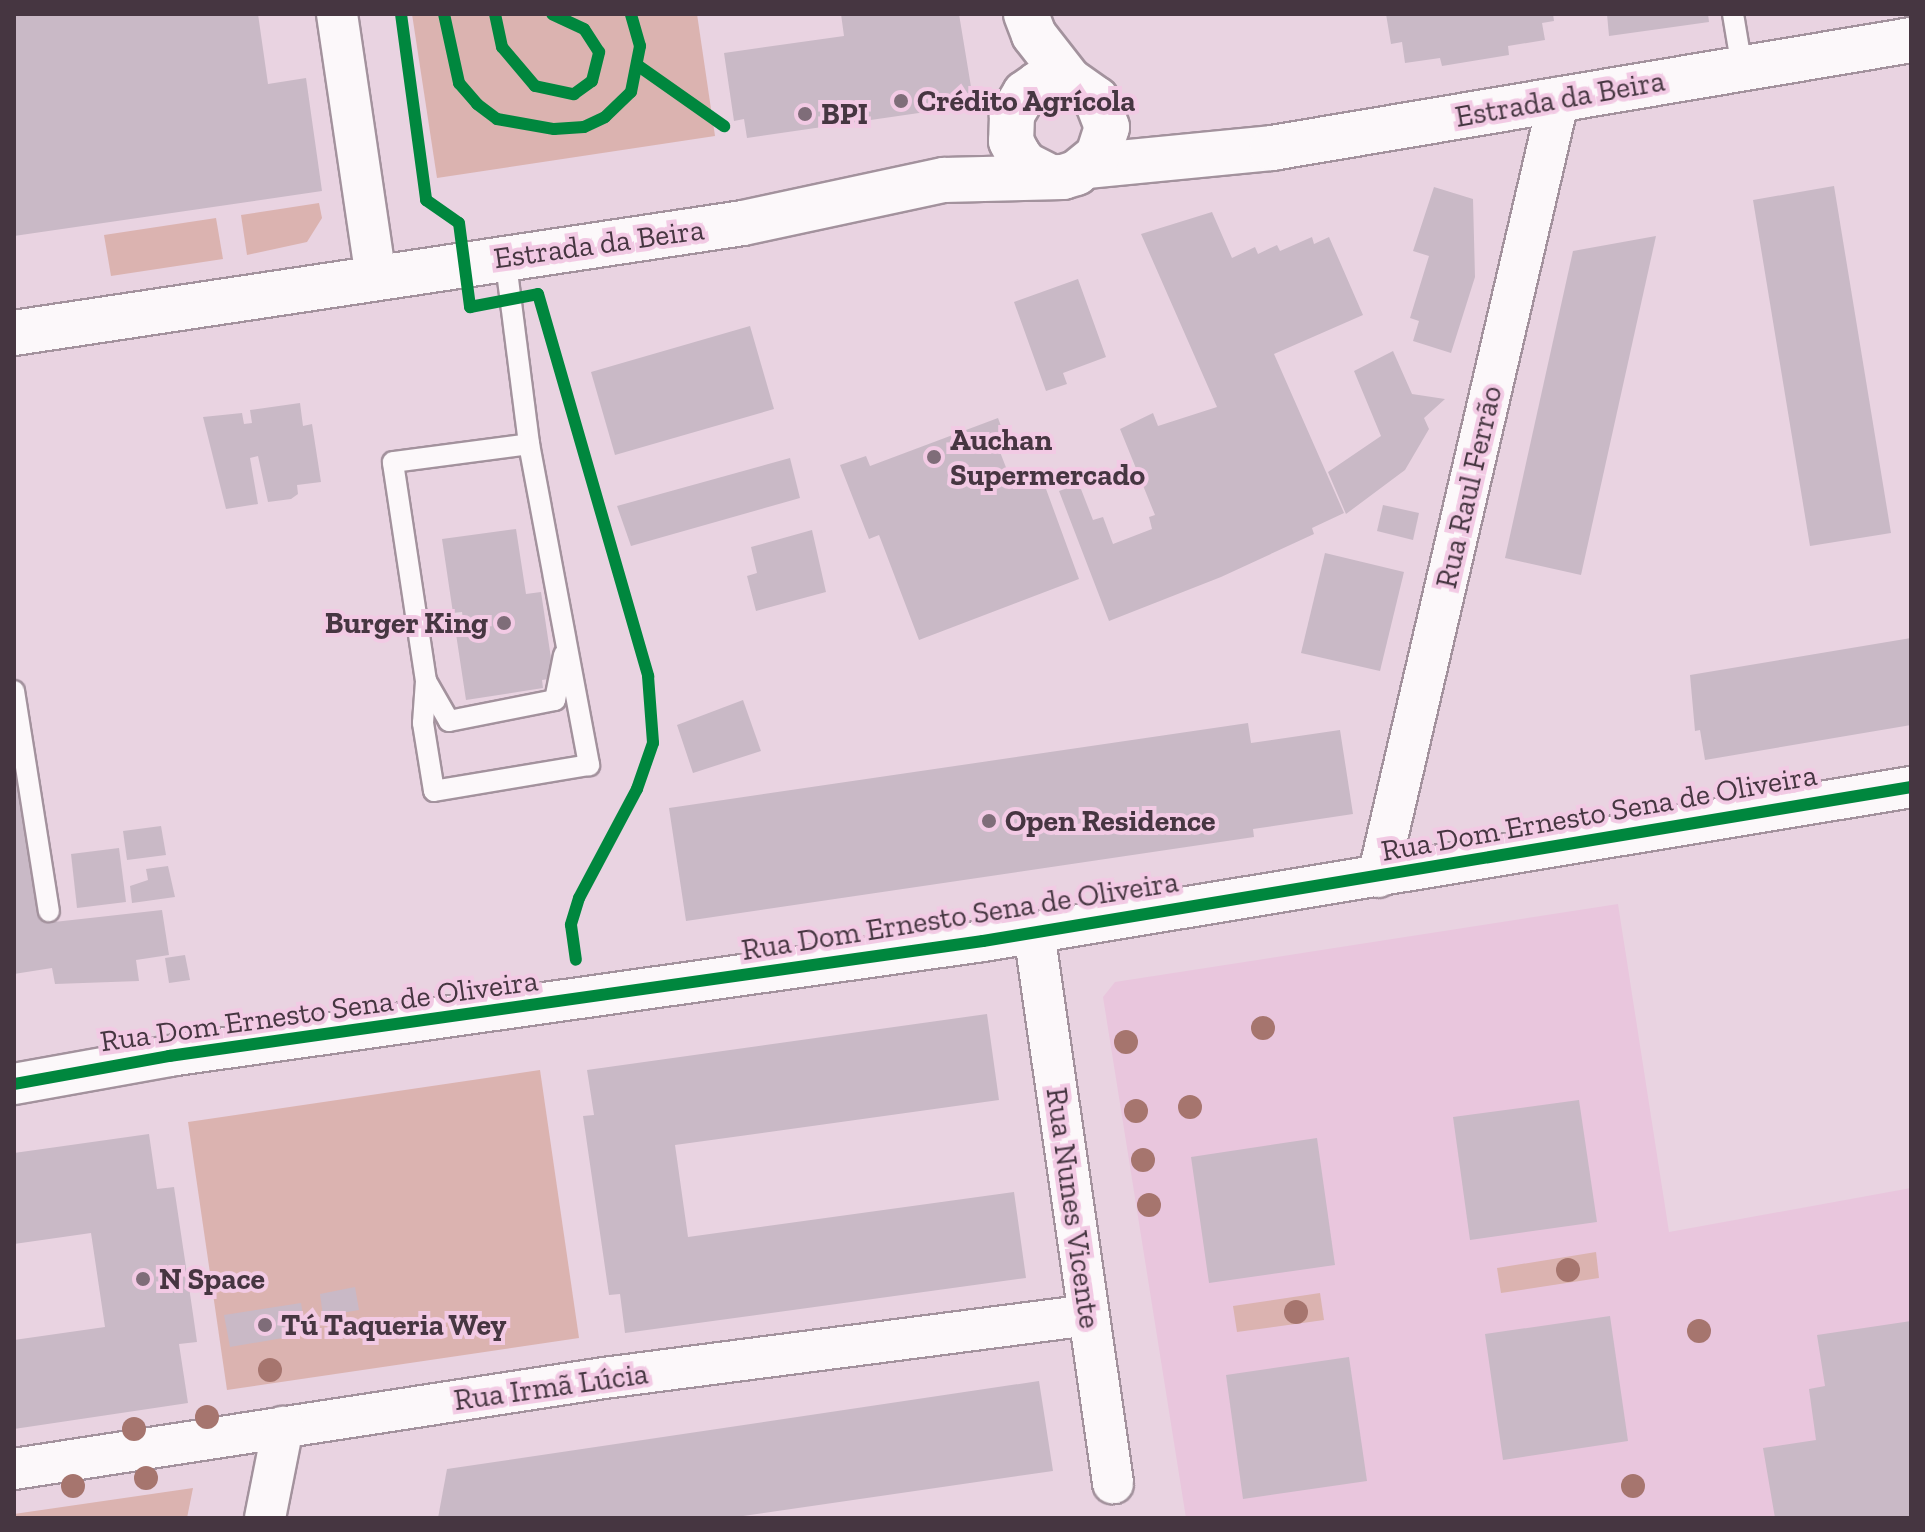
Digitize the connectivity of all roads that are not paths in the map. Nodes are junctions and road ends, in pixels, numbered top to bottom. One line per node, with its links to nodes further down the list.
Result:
1 (337, 14): 14 (street)
2 (1733, 14): 5 (lane)
3 (1030, 24): 6 (main road); 8 (main road)
4 (1911, 40): 5 (main road, Estrada da Beira)
5 (1742, 68): 7 (main road, Estrada da Beira)
6 (1070, 81): 8 (main road, Estrada da Beira); 9 (main road, Estrada da Beira)
7 (1559, 98): 10 (main road, Estrada da Beira); 21 (street, Rua Raul Ferrão)
8 (1017, 110): 11 (main road); 12 (main road, Estrada da Beira)
9 (1104, 113): 10 (main road, Estrada da Beira); 11 (main road)
10 (1208, 154): 11 (main road, Estrada da Beira)
11 (1069, 171): 12 (main road, Estrada da Beira)
12 (944, 180): 13 (main road, Estrada da Beira)
13 (505, 256): 14 (main road, Estrada da Beira); 16 (lane)
14 (376, 278): 15 (main road, Estrada da Beira)
15 (14, 333)
16 (529, 444): 17 (lane); 18 (lane)
17 (565, 650): 18 (lane); 18 (lane)
18 (426, 681)
19 (14, 691): 22 (lane)
20 (1911, 787): 21 (street, Rua Dom Ernesto Sena de Oliveira)
21 (1378, 877): 23 (street, Rua Dom Ernesto Sena de Oliveira)
22 (49, 911)
23 (1034, 932): 24 (street, Rua Dom Ernesto Sena de Oliveira); 25 (street, Rua Nunes Vicente)
24 (14, 1084)
25 (1089, 1315): 26 (street, Rua Irmã Lúcia); 28 (street, Rua Nunes Vicente)
26 (283, 1427): 27 (street, Rua Irmã Lúcia); 29 (street)
27 (14, 1469)
28 (1113, 1483)
29 (265, 1518)

